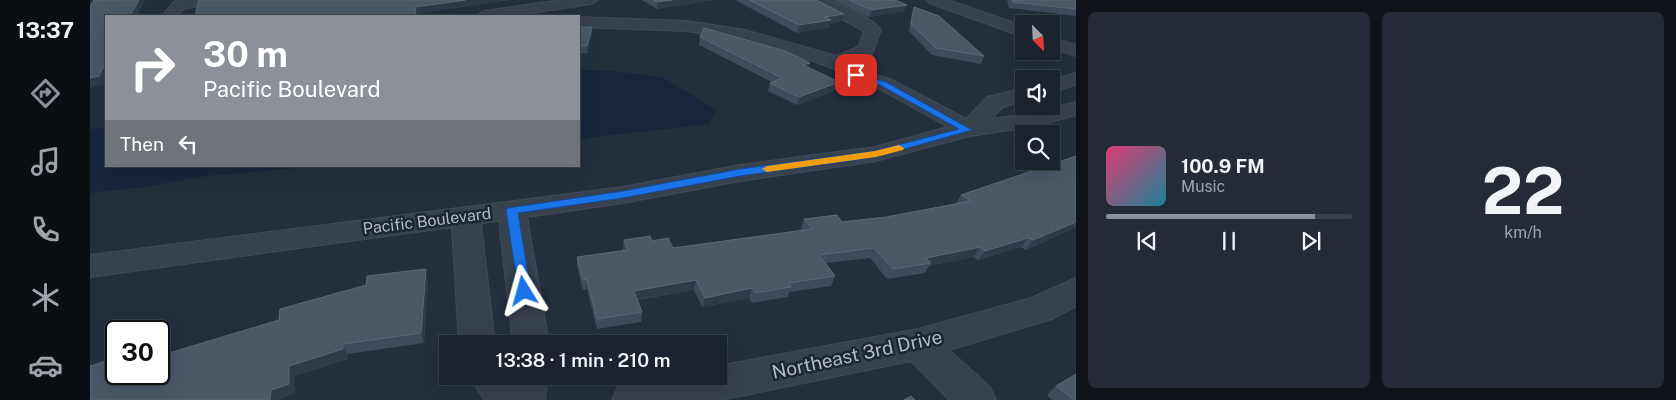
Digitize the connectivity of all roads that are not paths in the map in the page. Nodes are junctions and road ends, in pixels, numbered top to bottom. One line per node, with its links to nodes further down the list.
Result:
1 (207, 0): 6 (street)
2 (590, 0): 7 (street)
3 (595, 0): 9 (street)
4 (813, 0): 13 (street)
5 (934, 0): 10 (street)
6 (175, 11)
7 (491, 15)
8 (580, 22): 9 (street)
9 (625, 24): 13 (street)
10 (1015, 29)
11 (1060, 45): 12 (street)
12 (1076, 51)
13 (837, 63): 20 (street)
14 (1076, 79): 15 (street)
15 (1060, 83)
16 (1015, 96): 17 (street)
17 (995, 102): 19 (street); 20 (street)
18 (1076, 108): 19 (street, Pacific Boulevard)
19 (1037, 119): 20 (street, Pacific Boulevard)
20 (956, 132): 21 (street, Pacific Boulevard)
21 (512, 210): 22 (street, Pacific Boulevard); 26 (street)
22 (466, 216): 23 (street, Pacific Boulevard); 25 (street)
23 (90, 266)
24 (1076, 291): 27 (street, Northeast 3rd Drive)
25 (476, 335)
26 (530, 335)
27 (918, 344): 32 (street, Northeast 3rd Drive); 33 (street)
28 (496, 385): 30 (street)
29 (528, 385): 31 (street)
30 (507, 400)
31 (525, 400)
32 (632, 400)
33 (976, 400)

